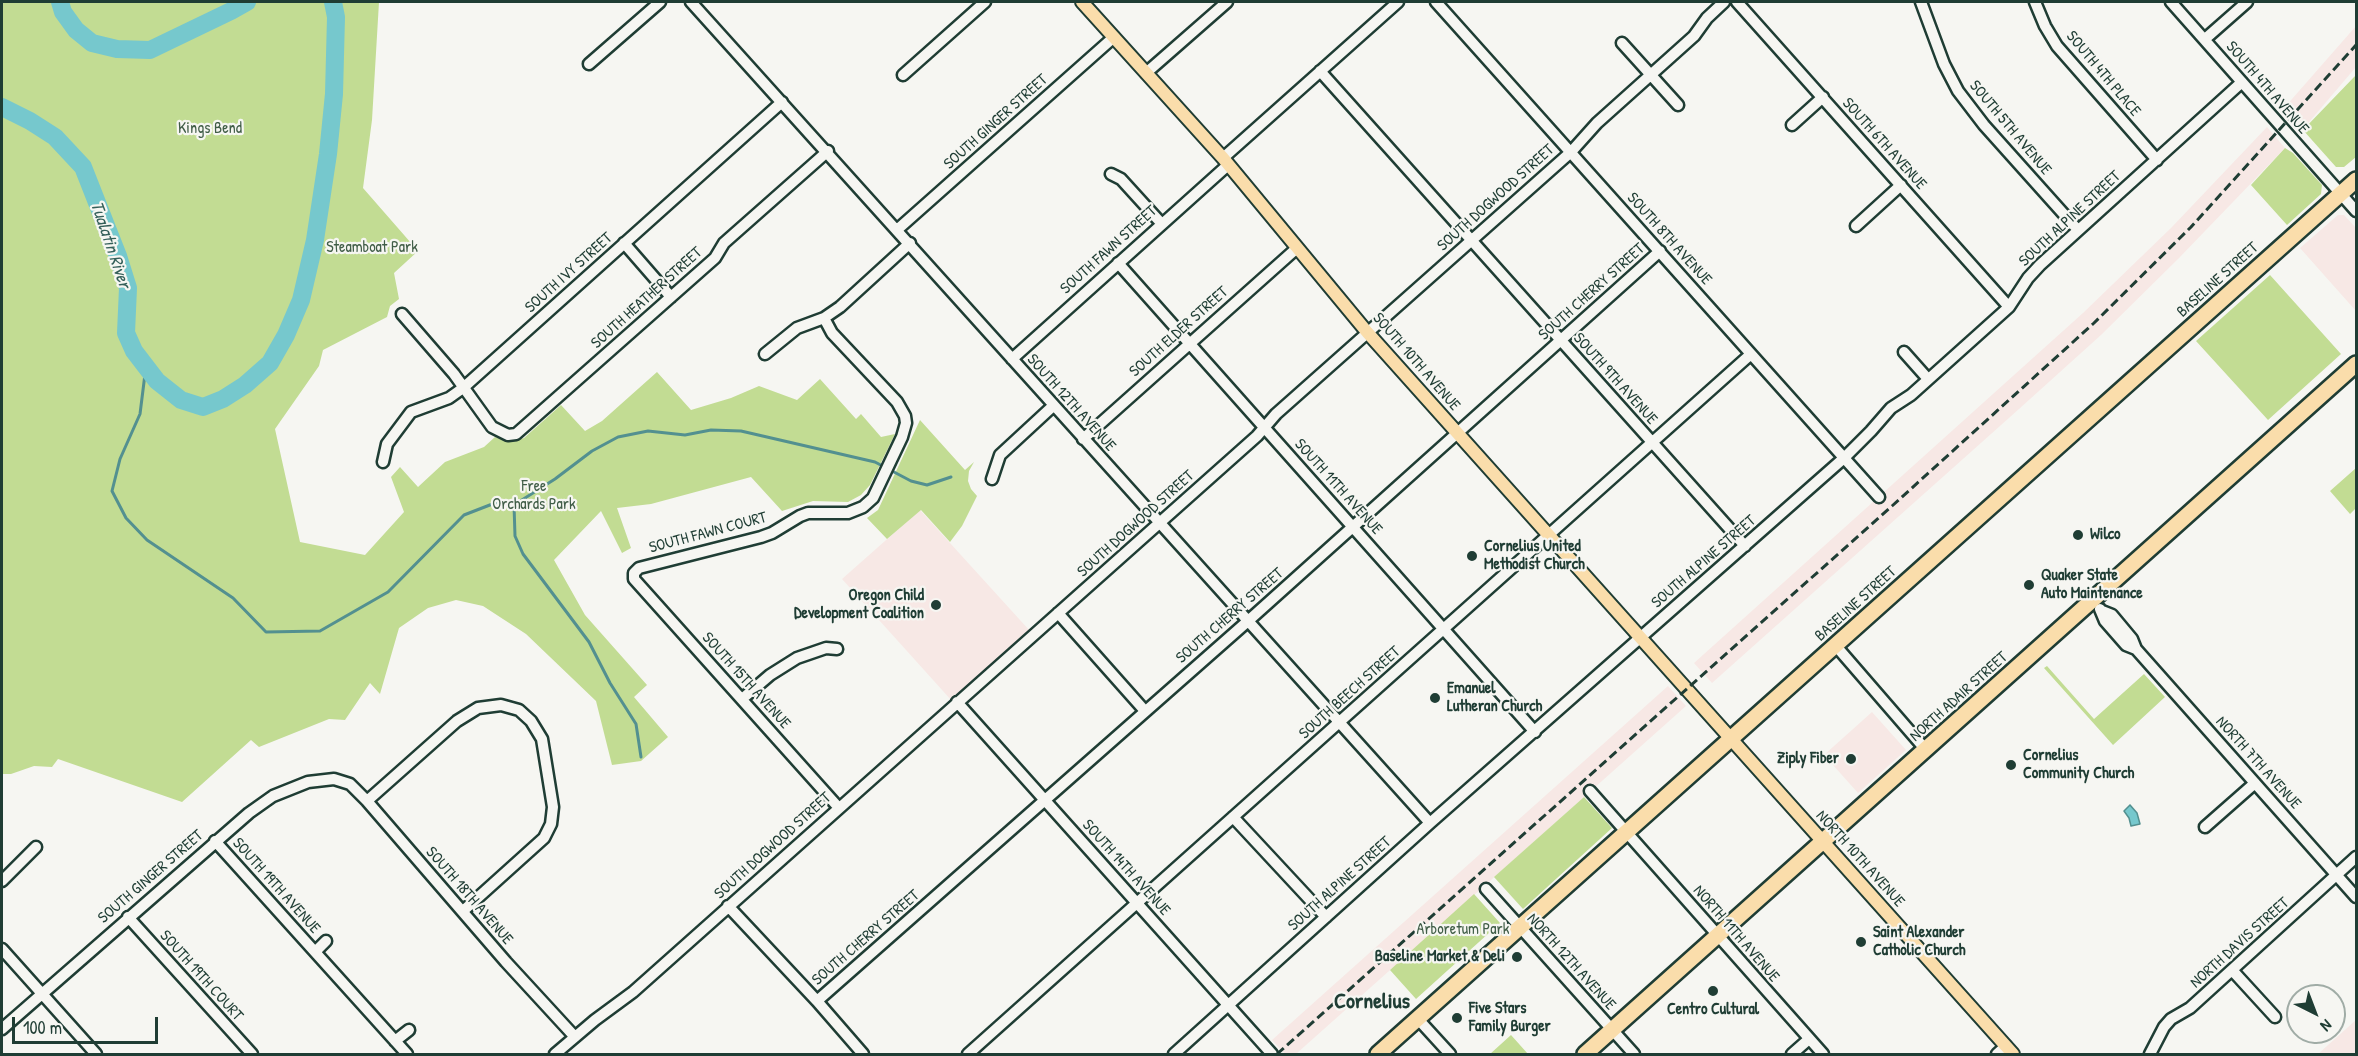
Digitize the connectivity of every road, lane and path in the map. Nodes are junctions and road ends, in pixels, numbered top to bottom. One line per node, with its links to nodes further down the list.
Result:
1 (660, 2): 17 (street)
2 (692, 2): 24 (street, SOUTH 12TH AVENUE)
3 (985, 2): 21 (street)
4 (1082, 2): 14 (main road, SOUTH 10TH AVENUE)
5 (1227, 2): 19 (street)
6 (1398, 2): 18 (street, SOUTH FAWN STREET)
7 (1436, 2): 28 (street, SOUTH 8TH AVENUE)
8 (1724, 2): 20 (street, SOUTH DOGWOOD STREET)
9 (1737, 2): 23 (street, SOUTH 6TH AVENUE)
10 (1921, 2): 39 (street, SOUTH 5TH AVENUE)
11 (2035, 2): 29 (street, SOUTH 4TH PLACE)
12 (2171, 2): 15 (street, SOUTH 4TH AVENUE)
13 (2247, 2): 15 (street)
14 (1114, 37): 19 (main road, SOUTH 10TH AVENUE); 38 (street, SOUTH GINGER STREET)
15 (2205, 39): 22 (street, SOUTH 4TH AVENUE)
16 (1622, 43): 20 (street)
17 (589, 64)
18 (1320, 71): 30 (street, SOUTH FAWN STREET); 40 (street, SOUTH 9TH AVENUE)
19 (1146, 74): 30 (main road, SOUTH 10TH AVENUE)
20 (1651, 74): 25 (street); 28 (street, SOUTH DOGWOOD STREET)
21 (903, 75)
22 (2242, 82): 29 (street, SOUTH ALPINE STREET); 34 (street, SOUTH 4TH AVENUE)
23 (1823, 97): 26 (street); 33 (street, SOUTH 6TH AVENUE)
24 (782, 102): 27 (street, SOUTH 12TH AVENUE); 41 (street, SOUTH IVY STREET)
25 (1678, 105)
26 (1792, 125)
27 (828, 151): 38 (street, SOUTH 12TH AVENUE); 46 (street, SOUTH HEATHER STREET)
28 (1570, 152): 40 (street, SOUTH DOGWOOD STREET); 44 (street, SOUTH 8TH AVENUE)
29 (2157, 159): 39 (street, SOUTH ALPINE STREET)
30 (1225, 161): 36 (street, SOUTH FAWN STREET); 43 (main road, SOUTH 10TH AVENUE)
31 (1111, 174): 36 (street)
32 (2356, 180): 34 (highway, BASELINE STREET)
33 (1901, 185): 37 (street); 47 (street, SOUTH 6TH AVENUE)
34 (2341, 194): 35 (street, SOUTH 4TH AVENUE); 79 (highway, BASELINE STREET)
35 (2356, 211)
36 (1161, 223): 45 (street, SOUTH FAWN STREET)
37 (1856, 226)
38 (898, 229): 42 (street, SOUTH 12TH AVENUE)
39 (2078, 230): 47 (street, SOUTH ALPINE STREET)
40 (1471, 240): 50 (street, SOUTH DOGWOOD STREET); 51 (street, SOUTH 9TH AVENUE)
41 (624, 243): 46 (street); 59 (street, SOUTH IVY STREET)
42 (910, 243): 49 (street); 56 (street, SOUTH 12TH AVENUE)
43 (1297, 248): 50 (main road, SOUTH 10TH AVENUE); 52 (street, SOUTH ELDER STREET)
44 (1660, 251): 51 (street, SOUTH CHERRY STREET); 55 (street, SOUTH 8TH AVENUE)
45 (1118, 263): 52 (street, SOUTH 11TH AVENUE); 56 (street, SOUTH FAWN STREET)
46 (671, 297): 59 (street, SOUTH HEATHER STREET)
47 (2008, 307): 58 (street, SOUTH ALPINE STREET)
48 (402, 314): 59 (street)
49 (824, 318): 54 (street); 73 (street, SOUTH FAWN COURT)
50 (1367, 332): 61 (street, SOUTH DOGWOOD STREET); 62 (main road, SOUTH 10TH AVENUE)
51 (1561, 340): 62 (street, SOUTH CHERRY STREET); 64 (street, SOUTH 9TH AVENUE)
52 (1189, 342): 61 (street, SOUTH 11TH AVENUE); 63 (street, SOUTH ELDER STREET)
53 (1904, 352): 58 (street)
54 (765, 354)
55 (1752, 354): 64 (street, SOUTH BEECH STREET); 65 (street, SOUTH 8TH AVENUE)
56 (1012, 359): 60 (street, SOUTH 12TH AVENUE)
57 (2356, 364): 74 (highway, NORTH ADAIR STREET)
58 (1928, 379): 65 (street, SOUTH ALPINE STREET)
59 (464, 388): 66 (street, SOUTH IVY STREET)
60 (1053, 406): 63 (street, SOUTH 12TH AVENUE); 67 (street)
61 (1265, 428): 69 (street, SOUTH DOGWOOD STREET); 70 (street, SOUTH 11TH AVENUE)
62 (1457, 434): 70 (street, SOUTH CHERRY STREET); 71 (main road, SOUTH 10TH AVENUE)
63 (1083, 440): 69 (street, SOUTH 12TH AVENUE)
64 (1652, 443): 71 (street, SOUTH BEECH STREET); 72 (street, SOUTH 9TH AVENUE)
65 (1844, 458): 68 (street, SOUTH 8TH AVENUE); 72 (street, SOUTH ALPINE STREET)
66 (383, 462)
67 (992, 479)
68 (1879, 497)
69 (1160, 523): 75 (street, SOUTH DOGWOOD STREET); 76 (street, SOUTH 12TH AVENUE)
70 (1353, 526): 76 (street, SOUTH CHERRY STREET); 77 (street, SOUTH 11TH AVENUE)
71 (1548, 536): 77 (street, SOUTH BEECH STREET); 78 (main road, SOUTH 10TH AVENUE)
72 (1745, 546): 78 (street, SOUTH ALPINE STREET)
73 (634, 573): 81 (street, SOUTH 15TH AVENUE)
74 (2098, 606): 87 (highway, NORTH ADAIR STREET); 89 (street, NORTH 7TH AVENUE)
75 (1058, 613): 82 (street, SOUTH DOGWOOD STREET); 83 (street)
76 (1248, 621): 83 (street, SOUTH CHERRY STREET); 84 (street, SOUTH 12TH AVENUE)
77 (1444, 629): 84 (street, SOUTH BEECH STREET); 85 (street, SOUTH 11TH AVENUE)
78 (1640, 638): 85 (street, SOUTH ALPINE STREET); 86 (main road, SOUTH 10TH AVENUE)
79 (1836, 646): 86 (highway, BASELINE STREET); 87 (street)
80 (837, 649): 81 (street)
81 (742, 699): 93 (street, SOUTH 15TH AVENUE)
82 (957, 702): 92 (street, SOUTH 14TH AVENUE); 93 (street, SOUTH DOGWOOD STREET)
83 (1145, 711): 92 (street, SOUTH CHERRY STREET)
84 (1340, 723): 94 (street, SOUTH BEECH STREET); 95 (street, SOUTH 12TH AVENUE)
85 (1535, 732): 95 (street, SOUTH ALPINE STREET)
86 (1730, 740): 97 (highway, BASELINE STREET); 99 (main road, NORTH 10TH AVENUE)
87 (1926, 750): 99 (highway, NORTH ADAIR STREET)
88 (337, 781): 91 (street, SOUTH 18TH AVENUE); 98 (street, SOUTH GINGER STREET)
89 (2255, 783): 96 (street); 102 (street, NORTH 7TH AVENUE)
90 (1590, 791): 97 (street)
91 (367, 801): 108 (street, SOUTH 18TH AVENUE); 108 (street)
92 (1045, 801): 106 (street, SOUTH 14TH AVENUE); 118 (street, SOUTH CHERRY STREET)
93 (839, 808): 107 (street, SOUTH DOGWOOD STREET)
94 (1233, 817): 106 (street, SOUTH BEECH STREET); 110 (street)
95 (1430, 823): 110 (street, SOUTH ALPINE STREET)
96 (2205, 827)
97 (1627, 832): 111 (highway, BASELINE STREET); 112 (street, NORTH 11TH AVENUE)
98 (215, 841): 109 (street, SOUTH GINGER STREET); 115 (street, SOUTH 19TH AVENUE)
99 (1823, 843): 112 (highway, NORTH ADAIR STREET); 128 (main road, NORTH 10TH AVENUE)
100 (36, 848): 103 (street)
101 (2356, 858): 102 (street, NORTH DAVIS STREET)
102 (2338, 874): 105 (street, NORTH 7TH AVENUE); 116 (street, NORTH DAVIS STREET)
103 (2, 881)
104 (1486, 889): 111 (street, NORTH 12TH AVENUE)
105 (2356, 897)
106 (1137, 903): 119 (street, SOUTH 14TH AVENUE); 134 (street, SOUTH BEECH STREET)
107 (728, 906): 118 (street); 125 (street, SOUTH DOGWOOD STREET)
108 (463, 911): 125 (street, SOUTH 18TH AVENUE)
109 (128, 917): 117 (street, SOUTH GINGER STREET); 130 (street, SOUTH 19TH COURT)
110 (1326, 917): 119 (street, SOUTH ALPINE STREET)
111 (1521, 928): 121 (highway, BASELINE STREET); 124 (street, NORTH 12TH AVENUE)
112 (1717, 936): 124 (highway, NORTH ADAIR STREET); 126 (street, NORTH 11TH AVENUE)
113 (326, 941): 115 (street, SOUTH 19TH AVENUE)
114 (2, 949): 117 (street)
115 (315, 952): 127 (street, SOUTH 19TH AVENUE)
116 (2232, 970): 120 (street); 143 (street, NORTH DAVIS STREET)
117 (41, 994): 122 (street, SOUTH GINGER STREET); 129 (street)
118 (817, 1001): 133 (street)
119 (1228, 1005): 135 (street, SOUTH ALPINE STREET); 136 (street, SOUTH 14TH AVENUE)
120 (2276, 1017)
121 (1418, 1019): 137 (highway, BASELINE STREET); 138 (street)
122 (2, 1029)
123 (409, 1030): 127 (street)
124 (1612, 1030): 139 (highway, NORTH ADAIR STREET); 140 (street, NORTH 12TH AVENUE)
125 (575, 1036): 132 (street, SOUTH DOGWOOD STREET)
126 (1809, 1040): 141 (street); 142 (street, NORTH 11TH AVENUE)
127 (395, 1041): 131 (street, SOUTH 19TH AVENUE)
128 (2005, 1052)
129 (96, 1054)
130 (252, 1054)
131 (407, 1054)
132 (555, 1054)
133 (863, 1054)
134 (968, 1054)
135 (1174, 1054)
136 (1272, 1054)
137 (1378, 1054)
138 (1450, 1054)
139 (1585, 1054)
140 (1634, 1054)
141 (1792, 1054)
142 (1823, 1054)
143 (2150, 1054)

